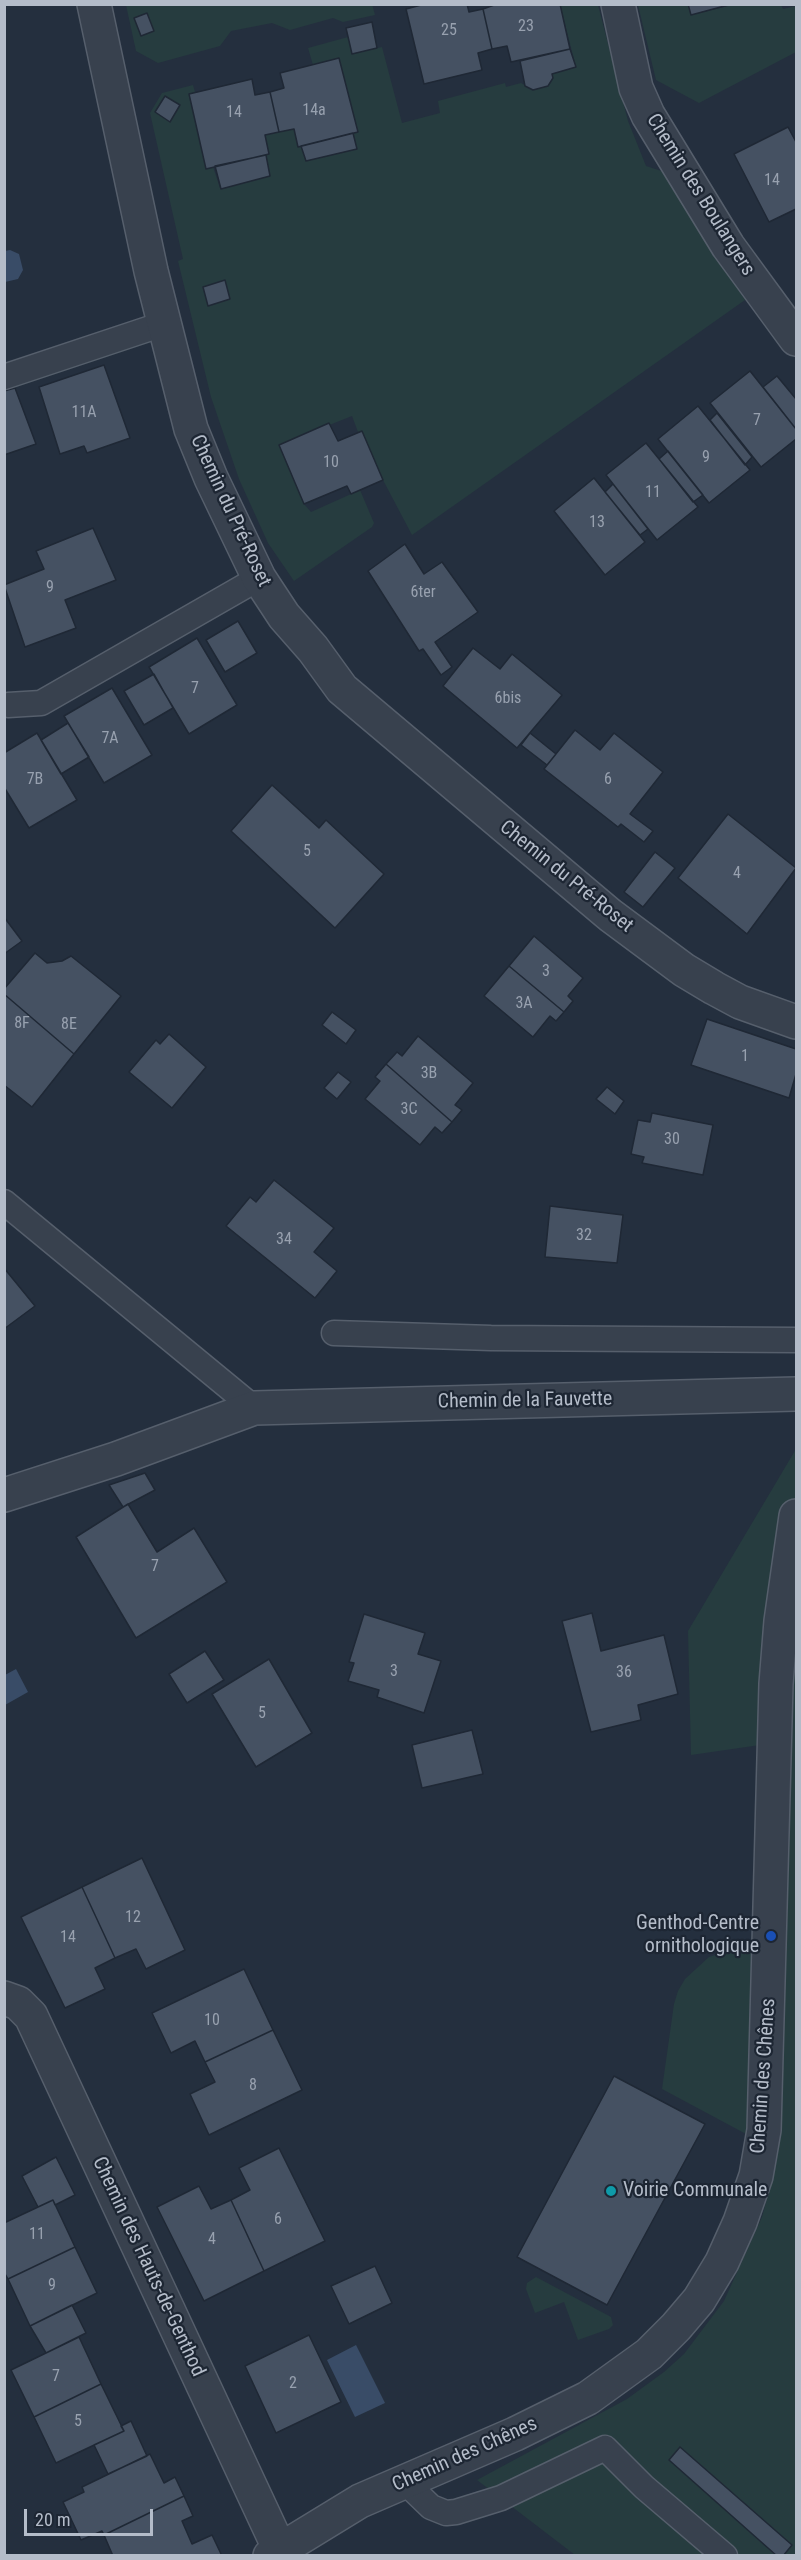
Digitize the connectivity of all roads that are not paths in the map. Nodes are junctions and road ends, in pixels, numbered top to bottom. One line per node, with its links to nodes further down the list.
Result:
1 (94, 4): 3 (street, Chemin du Pré-Roset)
2 (618, 4): 4 (street, Chemin des Boulangers)
3 (163, 324): 5 (lane); 6 (street, Chemin du Pré-Roset)
4 (796, 339)
5 (4, 377)
6 (259, 578): 7 (lane); 8 (street, Chemin du Pré-Roset)
7 (8, 705)
8 (796, 1022)
9 (4, 1202): 13 (lane)
10 (334, 1333): 11 (lane)
11 (796, 1340)
12 (796, 1394): 13 (street, Chemin de la Fauvette)
13 (254, 1408): 14 (street, Chemin de la Fauvette)
14 (4, 1495)
15 (796, 1516): 17 (street, Chemin des Chênes)
16 (4, 1998): 18 (street, Chemin des Hauts-de-Genthod)
17 (405, 2482): 18 (street, Chemin des Chênes); 19 (lane)
18 (274, 2552)
19 (725, 2556)

